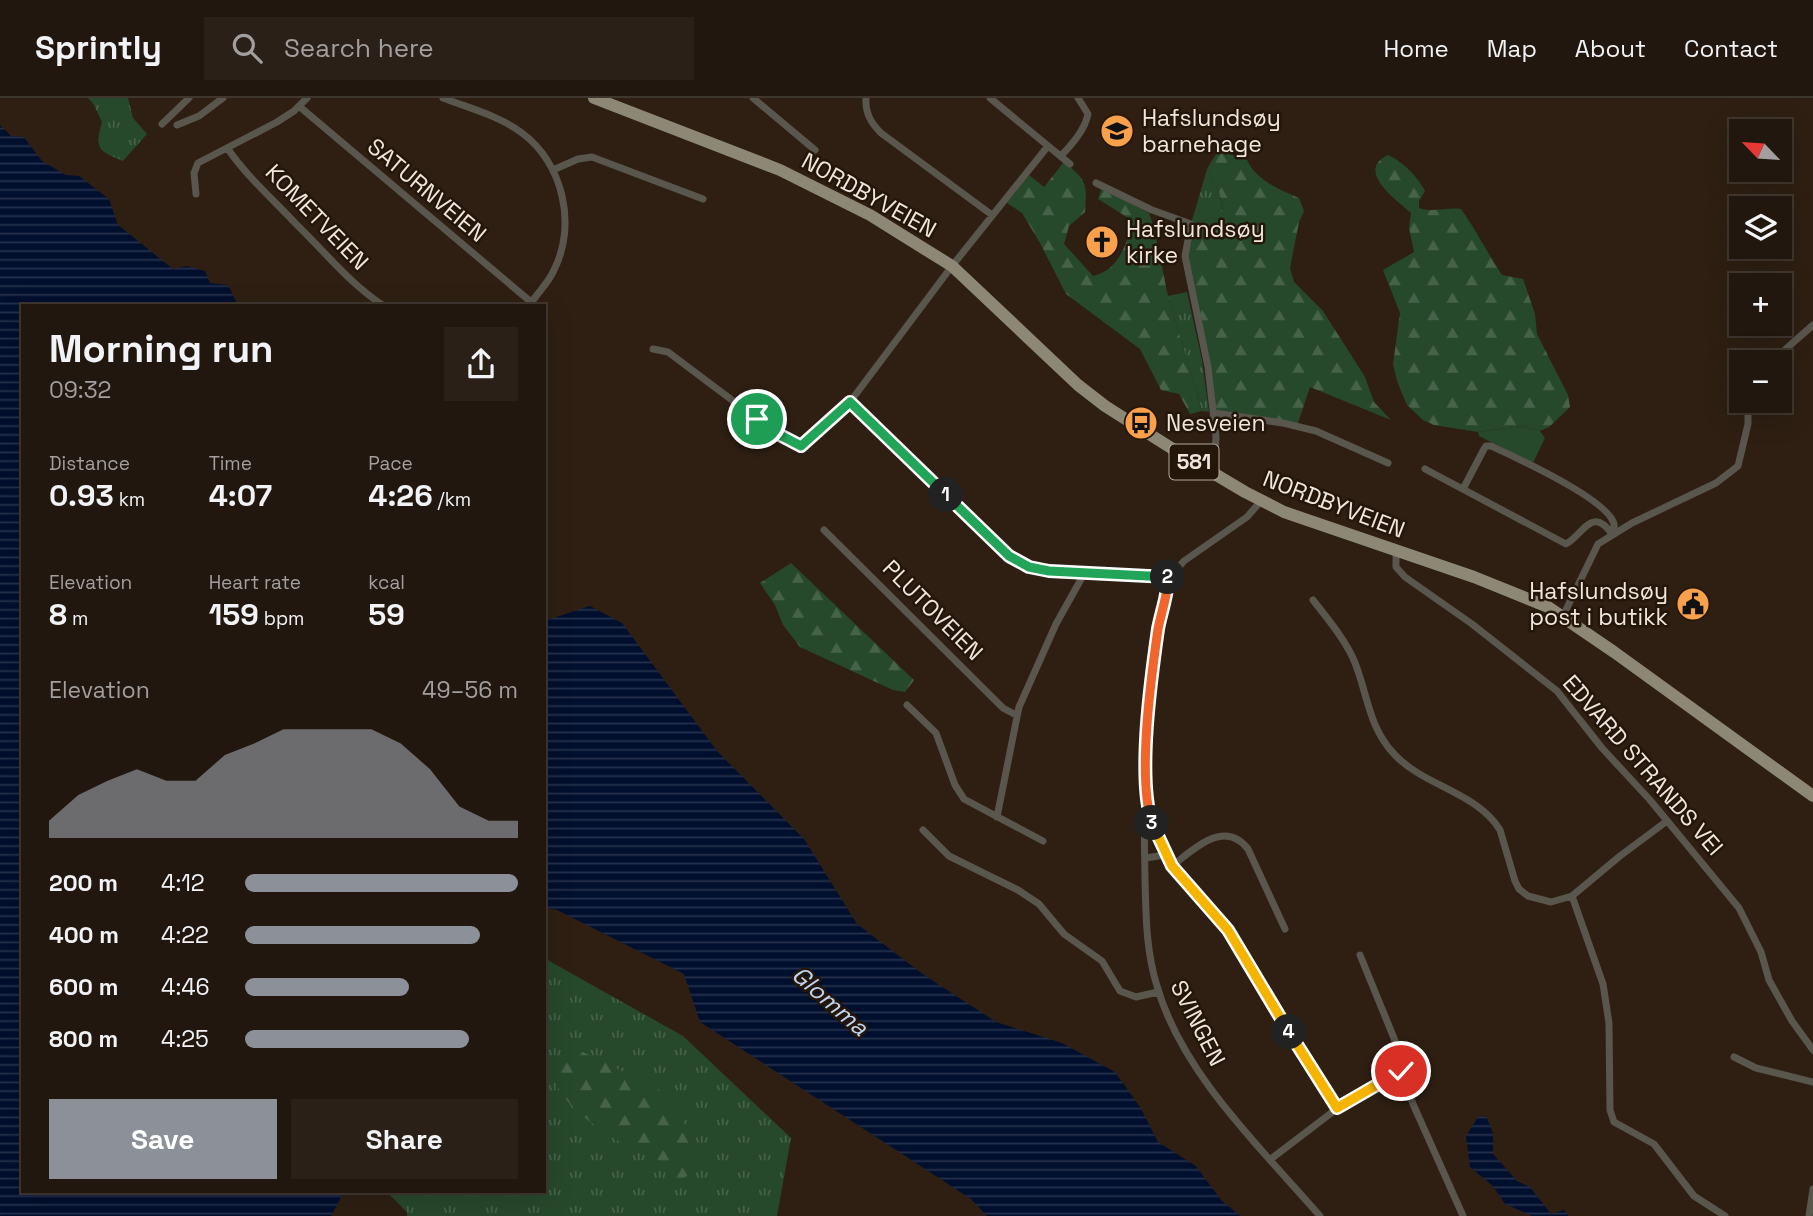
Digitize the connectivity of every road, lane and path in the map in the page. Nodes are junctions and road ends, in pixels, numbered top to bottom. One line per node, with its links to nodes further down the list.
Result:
1 (189, 98): 10 (street)
2 (223, 98): 11 (street)
3 (443, 98): 17 (street)
4 (594, 98): 22 (main road, NORDBYVEIEN / 581)
5 (866, 98): 21 (street)
6 (990, 98): 12 (street)
7 (1078, 98): 15 (street)
8 (757, 99): 14 (street)
9 (303, 101): 13 (street); 24 (street, SATURNVEIEN)
10 (162, 124)
11 (177, 125)
12 (1048, 146): 15 (street); 21 (street)
13 (228, 149): 19 (street); 23 (street, KOMETVEIEN)
14 (815, 150)
15 (1061, 156): 16 (street)
16 (1070, 164)
17 (553, 170): 20 (street); 24 (street)
18 (1096, 183): 30 (street)
19 (196, 194)
20 (703, 199)
21 (992, 215): 22 (street)
22 (952, 266): 28 (street); 33 (main road, NORDBYVEIEN / 581)
23 (381, 304)
24 (530, 304)
25 (1813, 325): 27 (street)
26 (653, 349): 28 (street)
27 (1785, 350)
28 (850, 402): 39 (street)
29 (1748, 413): 37 (street)
30 (1214, 414): 31 (street); 33 (street)
31 (1388, 463)
32 (1425, 469): 34 (street)
33 (1209, 471): 35 (main road, NORDBYVEIEN / 581)
34 (1463, 489): 37 (street); 37 (street)
35 (1261, 501): 38 (main road, NORDBYVEIEN / 581); 40 (street)
36 (824, 530): 44 (street, PLUTOVEIEN)
37 (1612, 534): 42 (street)
38 (1396, 551): 42 (main road, NORDBYVEIEN / 581); 48 (street, EDVARD STRANDS VEI)
39 (1085, 572): 40 (street); 44 (street)
40 (1170, 577): 46 (street)
41 (1314, 600): 54 (street)
42 (1563, 616): 45 (main road, NORDBYVEIEN / 581)
43 (907, 705): 47 (street)
44 (1016, 715): 47 (street)
45 (1813, 796)
46 (1146, 807): 51 (street); 52 (street, SVINGEN)
47 (998, 817): 50 (street)
48 (1667, 821): 54 (street); 58 (street, EDVARD STRANDS VEI)
49 (923, 830): 57 (street)
50 (1043, 841)
51 (1166, 855): 52 (street); 53 (street)
52 (1145, 858): 57 (street, SVINGEN)
53 (1172, 866): 55 (street); 62 (street)
54 (1572, 896): 67 (street)
55 (1285, 929)
56 (1360, 955): 60 (street)
57 (1158, 992): 63 (street, SVINGEN)
58 (1813, 1050)
59 (1734, 1057): 61 (street)
60 (1401, 1071): 62 (street); 66 (street)
61 (1813, 1082)
62 (1337, 1108): 63 (street)
63 (1271, 1159): 65 (street, SVINGEN)
64 (1813, 1189): 68 (street)
65 (1320, 1216)
66 (1463, 1216)
67 (1725, 1216)
68 (1809, 1216)

